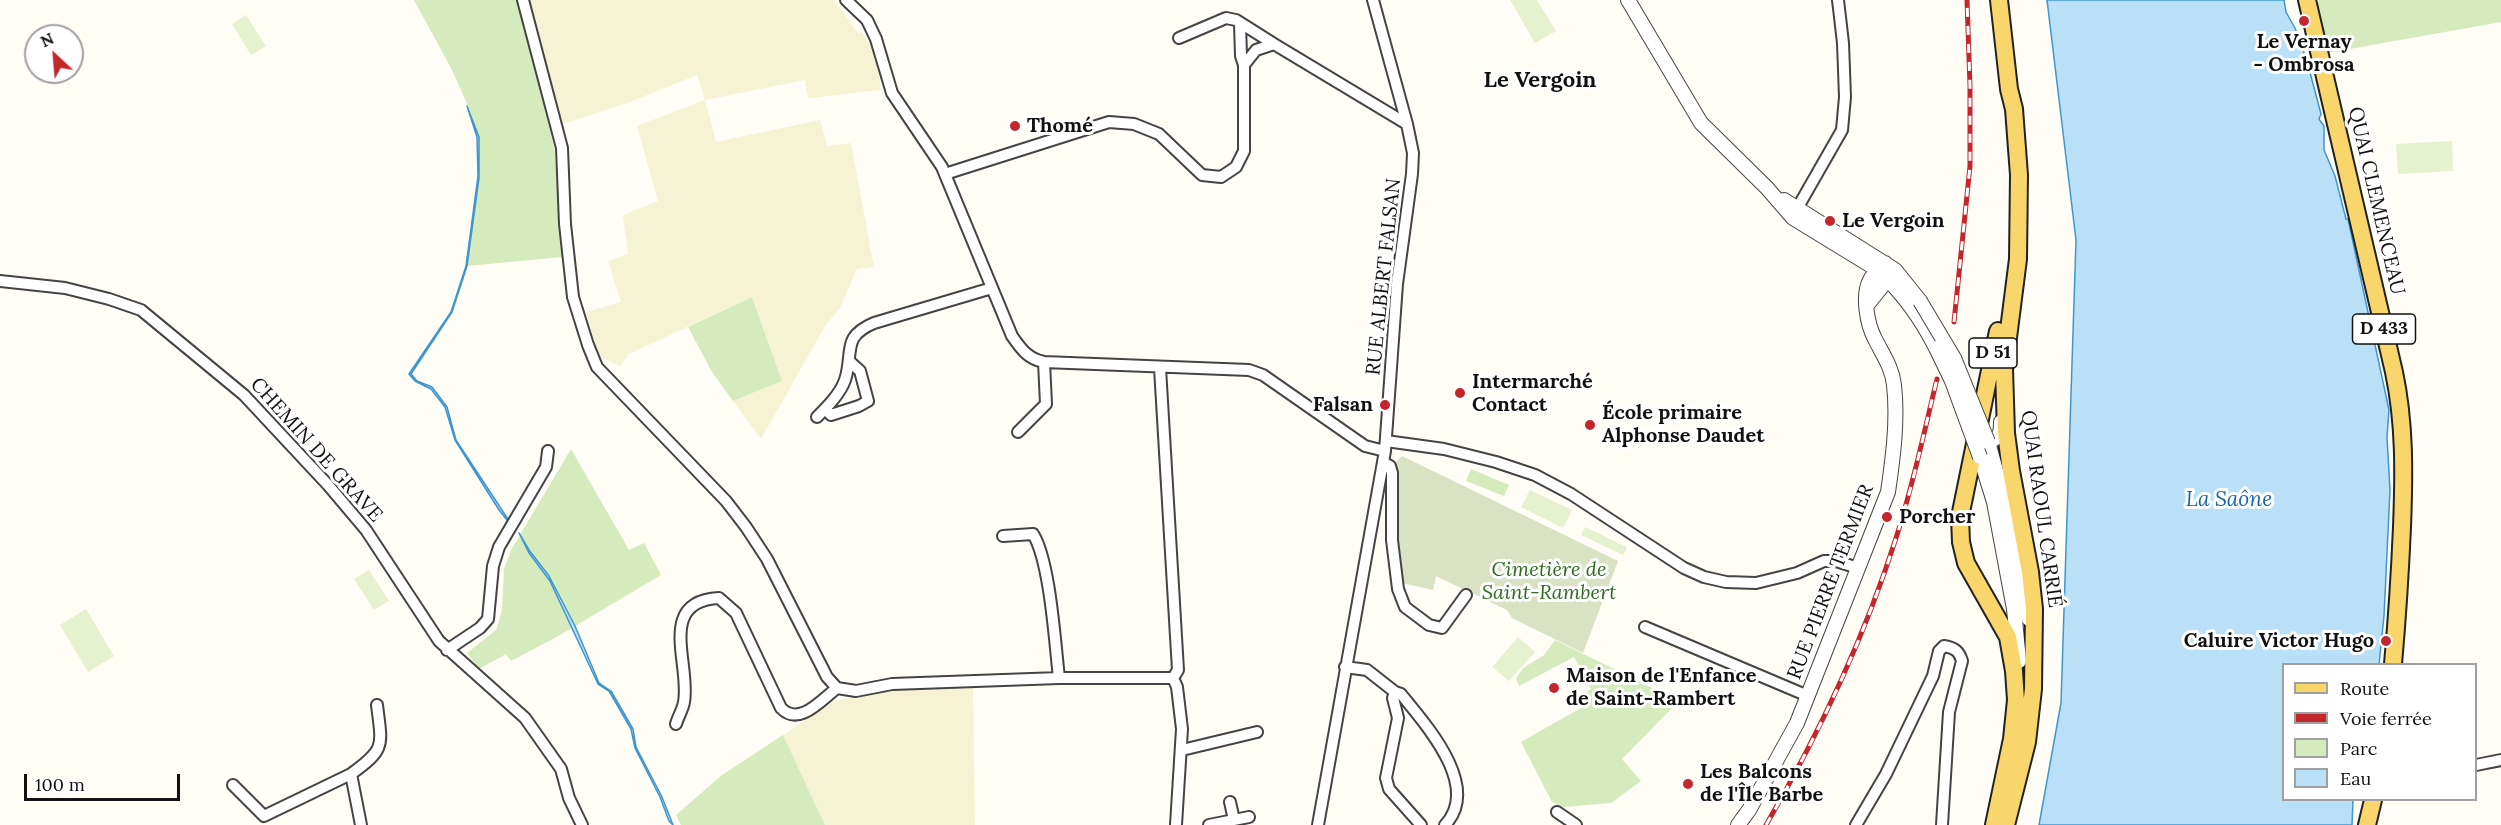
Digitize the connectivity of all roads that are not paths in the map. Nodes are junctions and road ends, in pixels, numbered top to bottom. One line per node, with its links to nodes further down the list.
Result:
1 (523, 0): 44 (street)
2 (846, 0): 14 (street)
3 (1373, 0): 13 (street, RUE ALBERT FALSAN)
4 (1629, 0): 15 (street)
5 (1838, 0): 15 (street)
6 (1999, 0): 12 (main road, D 51)
7 (2307, 0): 40 (main road, QUAI CLEMENCEAU / D 433)
8 (1240, 23): 9 (street); 10 (street); 11 (street)
9 (1179, 38)
10 (1274, 44): 11 (street); 13 (street)
11 (1244, 65): 14 (street)
12 (2009, 89): 23 (main road, QUAI RAOUL CARRIÉ / D 51); 33 (main road, D 51)
13 (1407, 124): 28 (street, RUE ALBERT FALSAN)
14 (945, 174): 18 (street)
15 (1795, 213): 16 (street)
16 (1886, 270): 19 (street); 30 (street, RUE PIERRE TERMIER)
17 (0, 281): 39 (street, CHEMIN DE GRAVE)
18 (992, 288): 20 (street); 21 (street)
19 (1918, 308): 24 (street, bridge); 26 (street, bridge)
20 (849, 361): 20 (street)
21 (1044, 362): 22 (street); 25 (street)
22 (1160, 368): 28 (street); 43 (street)
23 (2004, 369): 26 (street); 38 (main road, QUAI RAOUL CARRIÉ / D 51)
24 (1968, 420): 26 (street, bridge); 34 (street, bridge)
25 (1018, 432)
26 (1988, 442): 31 (street)
27 (548, 451): 39 (street)
28 (1385, 451): 30 (street); 36 (street); 41 (street, RUE ALBERT FALSAN)
29 (1003, 536): 42 (street)
30 (1858, 568): 46 (street, RUE PIERRE TERMIER)
31 (2018, 573): 34 (street); 38 (street)
32 (1466, 596): 36 (street)
33 (1993, 608): 34 (street); 47 (main road, D 51)
34 (2014, 609): 47 (street)
35 (1645, 627): 46 (street)
36 (1442, 628): 37 (street)
37 (1449, 637)
38 (2034, 644): 73 (main road, QUAI RAOUL CARRIÉ / D 51)
39 (447, 650): 62 (street, CHEMIN DE GRAVE)
40 (2392, 663)
41 (1345, 667): 45 (street); 65 (street, RUE ALBERT FALSAN)
42 (1059, 678): 43 (street); 44 (street)
43 (1173, 678): 51 (street)
44 (837, 688): 49 (street)
45 (1395, 692): 66 (street); 67 (street)
46 (1808, 696): 69 (street, RUE PIERRE TERMIER)
47 (2016, 700): 72 (main road, D 51)
48 (377, 705): 54 (street)
49 (676, 724)
50 (1257, 732): 51 (street)
51 (1182, 750): 63 (street)
52 (2501, 760): 53 (street)
53 (2477, 765)
54 (351, 774): 55 (street); 61 (street)
55 (233, 785)
56 (2373, 801): 74 (main road)
57 (1230, 802): 60 (street)
58 (1557, 812): 68 (street)
59 (1249, 817): 60 (street)
60 (1234, 820): 64 (street)
61 (361, 825)
62 (582, 825)
63 (1176, 825)
64 (1209, 825)
65 (1318, 825)
66 (1421, 825)
67 (1445, 825)
68 (1576, 825)
69 (1738, 825)
70 (1856, 825): 71 (street)
71 (1942, 825)
72 (1994, 825)
73 (2006, 825)
74 (2367, 825)

